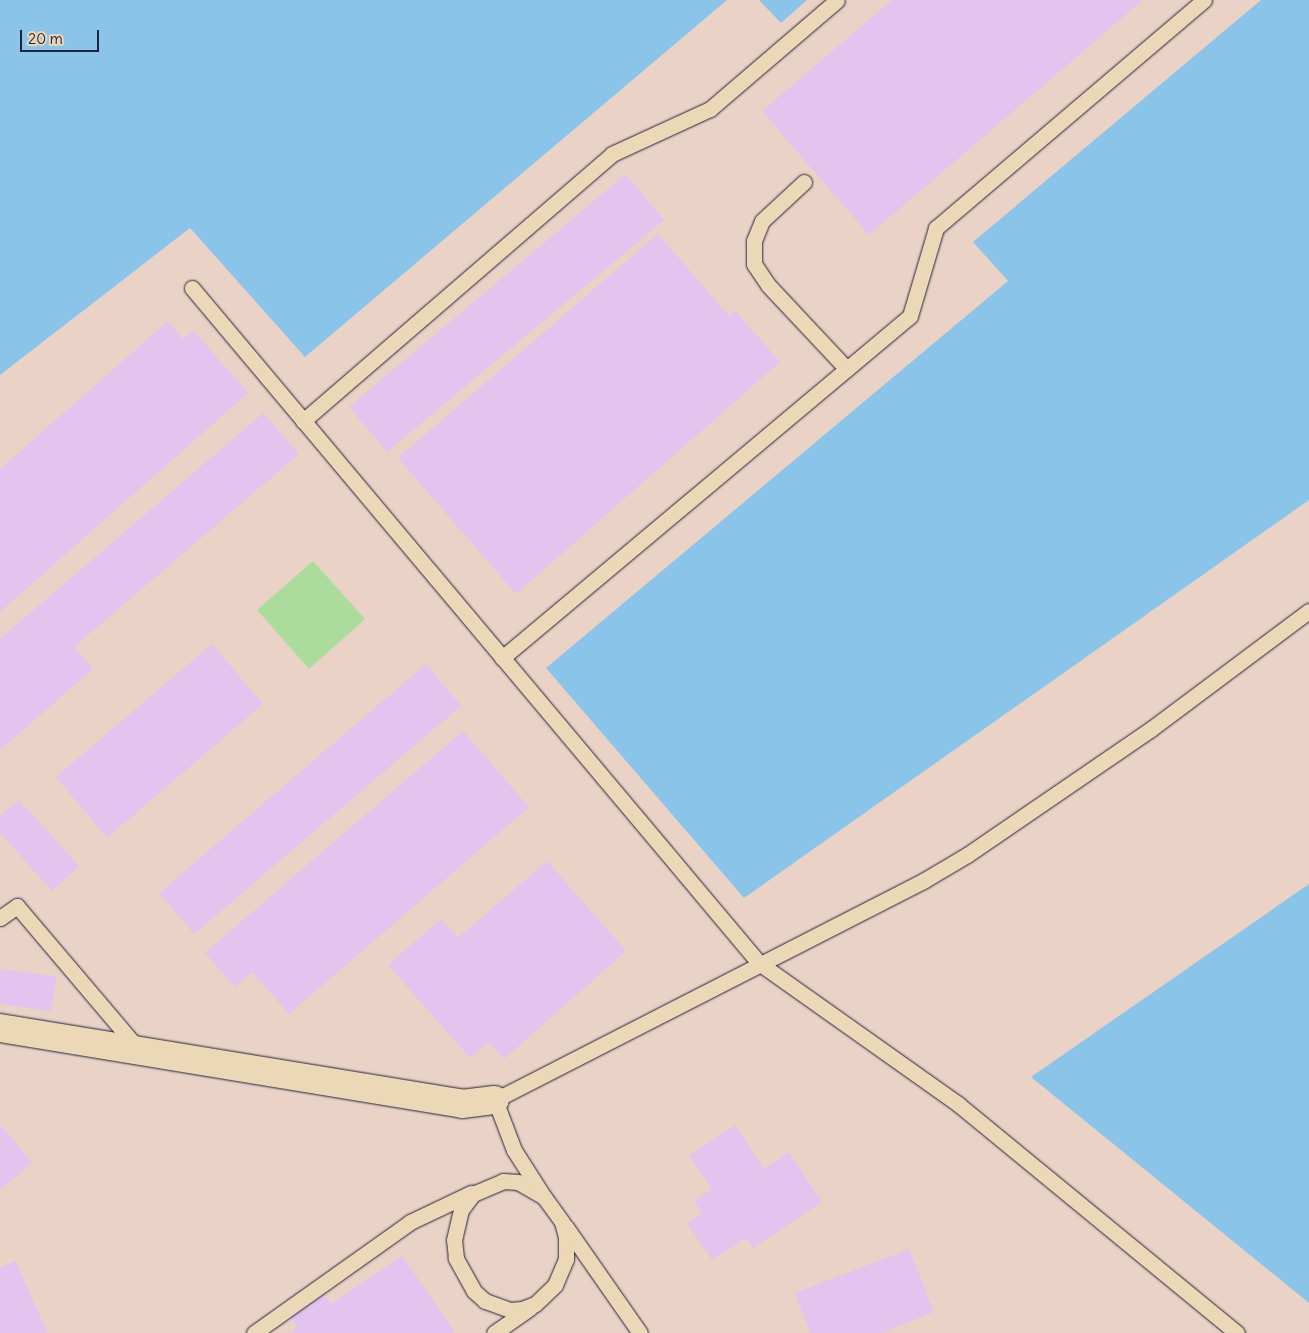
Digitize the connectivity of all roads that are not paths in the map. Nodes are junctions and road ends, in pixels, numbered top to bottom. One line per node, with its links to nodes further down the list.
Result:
1 (837, 0): 6 (lane)
2 (1204, 0): 5 (lane)
3 (804, 182): 5 (lane)
4 (192, 288): 6 (lane)
5 (847, 369): 8 (lane)
6 (303, 421): 8 (lane)
7 (1309, 611): 10 (lane)
8 (502, 658): 10 (lane)
9 (0, 918): 12 (lane)
10 (759, 963): 13 (lane); 20 (lane)
11 (0, 1028): 12 (street)
12 (140, 1051): 13 (street)
13 (495, 1100): 15 (lane)
14 (486, 1186): 15 (lane); 16 (lane); 17 (lane)
15 (548, 1202): 16 (lane); 19 (lane)
16 (535, 1304): 18 (lane)
17 (254, 1333)
18 (494, 1333)
19 (640, 1333)
20 (1237, 1333)

